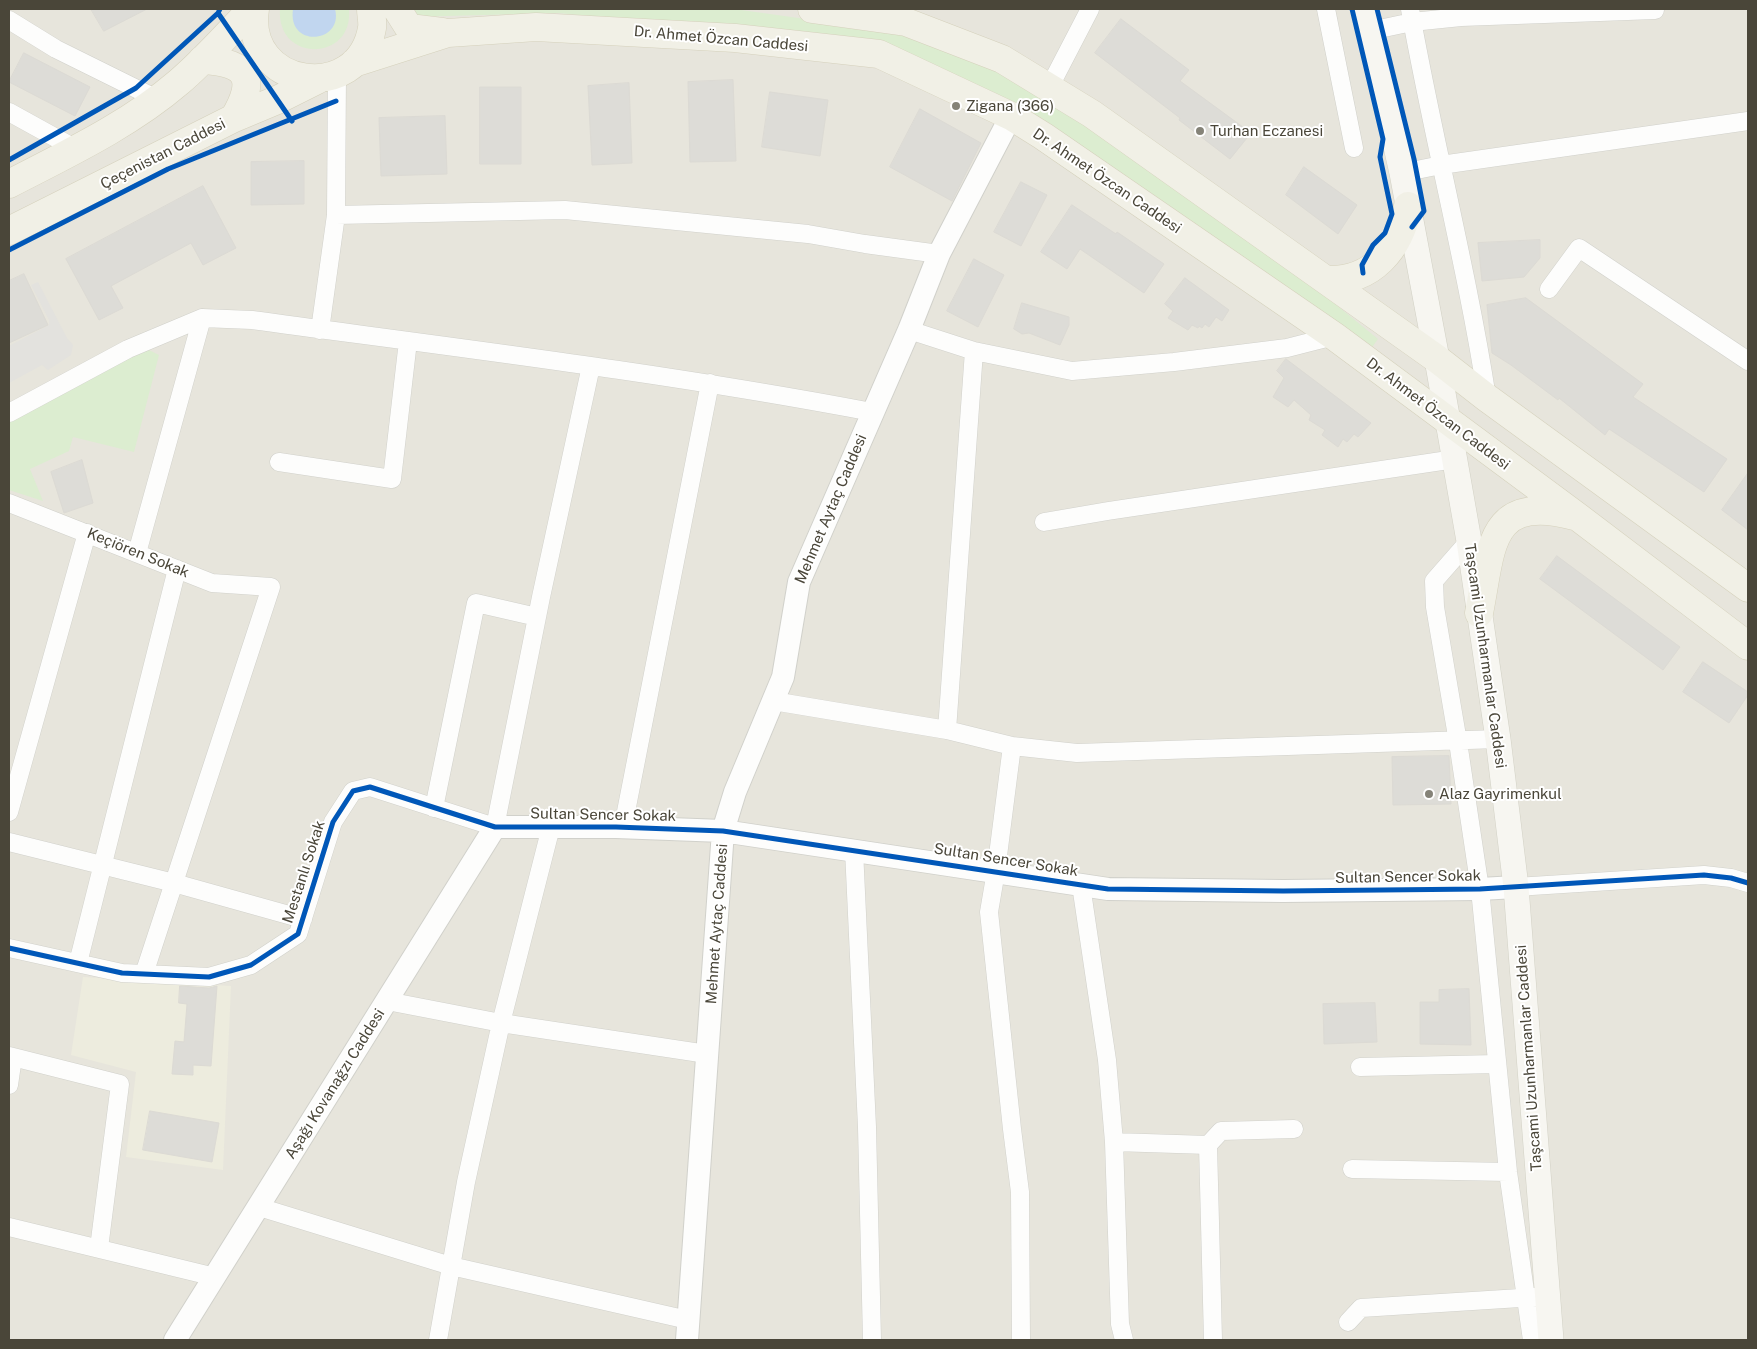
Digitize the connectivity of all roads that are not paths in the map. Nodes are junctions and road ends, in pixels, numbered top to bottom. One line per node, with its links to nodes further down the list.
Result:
1 (254, 9): 12 (main road); 13 (main road)
2 (371, 9): 13 (main road)
3 (397, 9): 11 (main road)
4 (812, 9): 14 (main road)
5 (1090, 9): 14 (street)
6 (1326, 9): 20 (street)
7 (1654, 10): 8 (street)
8 (1411, 15): 10 (street); 22 (street)
9 (9, 20): 15 (street)
10 (1367, 20): 23 (main road, Taşcami Uzunharmanlar Caddesi)
11 (448, 33): 13 (main road, Dr. Ahmet Özcan Caddesi); 17 (main road, Dr. Ahmet Özcan Caddesi)
12 (202, 60): 15 (main road); 18 (main road)
13 (337, 72): 18 (main road, Çeçenistan Caddesi); 26 (street)
14 (1049, 88): 29 (main road)
15 (158, 99): 21 (main road)
16 (9, 112): 21 (street)
17 (1011, 116): 28 (street, Mehmet Aytaç Caddesi); 34 (main road, Dr. Ahmet Özcan Caddesi)
18 (234, 118): 27 (main road, Çeçenistan Caddesi)
19 (1748, 121): 22 (street)
20 (1354, 148)
21 (76, 149): 24 (main road)
22 (1440, 165): 23 (street); 41 (street)
23 (1402, 173): 25 (main road, Taşcami Uzunharmanlar Caddesi)
24 (9, 184)
25 (1408, 206): 29 (main road); 37 (main road, Taşcami Uzunharmanlar Caddesi)
26 (336, 215): 28 (street); 32 (street)
27 (9, 231)
28 (939, 254): 33 (street, Mehmet Aytaç Caddesi)
29 (1326, 280): 37 (main road)
30 (1549, 289): 38 (street)
31 (202, 318): 32 (street); 43 (street); 52 (street)
32 (320, 330): 35 (street)
33 (909, 330): 36 (street); 42 (street, Mehmet Aytaç Caddesi)
34 (1334, 336): 36 (street); 44 (main road, Dr. Ahmet Özcan Caddesi)
35 (408, 341): 39 (street); 46 (street)
36 (974, 351): 59 (street)
37 (1437, 359): 41 (main road); 44 (main road, Taşcami Uzunharmanlar Caddesi)
38 (1748, 361)
39 (591, 366): 40 (street); 56 (street)
40 (710, 383): 42 (street); 67 (street)
41 (1487, 398): 54 (main road)
42 (872, 412): 58 (street, Mehmet Aytaç Caddesi)
43 (9, 414)
44 (1448, 421): 45 (main road, Taşcami Uzunharmanlar Caddesi); 48 (main road, Dr. Ahmet Özcan Caddesi)
45 (1455, 459): 49 (street); 51 (main road, Taşcami Uzunharmanlar Caddesi)
46 (279, 462)
47 (9, 503): 50 (street, Keçiören Sokak)
48 (1578, 517): 55 (main road); 57 (main road, Dr. Ahmet Özcan Caddesi)
49 (1044, 522)
50 (87, 533): 52 (street, Keçiören Sokak); 64 (street)
51 (1469, 541): 55 (main road, Taşcami Uzunharmanlar Caddesi); 61 (street)
52 (137, 553): 53 (street, Keçiören Sokak)
53 (177, 569): 71 (street); 73 (street, Keçiören Sokak)
54 (1748, 588)
55 (1479, 613): 60 (main road, Taşcami Uzunharmanlar Caddesi)
56 (537, 617): 63 (street); 65 (street)
57 (1748, 646)
58 (773, 701): 59 (street); 68 (street, Mehmet Aytaç Caddesi)
59 (947, 730): 62 (street)
60 (1498, 739): 61 (street); 76 (main road, Taşcami Uzunharmanlar Caddesi)
61 (1458, 742): 62 (street); 77 (street)
62 (1012, 746): 72 (street)
63 (434, 808): 65 (street, Mestanlı Sokak); 78 (street, Mestanlı Sokak)
64 (9, 812)
65 (495, 827): 66 (street, Sultan Sencer Sokak); 82 (street, Aşağı Kovanağzı Caddesi)
66 (551, 827): 67 (street, Sultan Sencer Sokak); 83 (street)
67 (624, 827): 68 (street, Sultan Sencer Sokak)
68 (723, 830): 70 (street, Sultan Sencer Sokak); 84 (street, Mehmet Aytaç Caddesi)
69 (9, 842): 71 (street)
70 (854, 850): 72 (street, Sultan Sencer Sokak); 104 (street)
71 (102, 866): 73 (street); 80 (street)
72 (996, 871): 75 (street, Sultan Sencer Sokak); 105 (street)
73 (174, 883): 78 (street); 81 (street)
74 (1748, 883): 76 (street)
75 (1081, 884): 77 (street, Sultan Sencer Sokak); 90 (street)
76 (1516, 888): 77 (street, Sultan Sencer Sokak); 99 (main road, Taşcami Uzunharmanlar Caddesi)
77 (1480, 889): 86 (street)
78 (303, 918): 81 (street, Mestanlı Sokak)
79 (9, 948): 80 (street, Mestanlı Sokak)
80 (78, 963): 81 (street, Mestanlı Sokak)
81 (144, 974)
82 (387, 1001): 83 (street); 94 (street, Aşağı Kovanağzı Caddesi)
83 (501, 1023): 84 (street); 97 (street)
84 (707, 1054): 101 (street, Mehmet Aytaç Caddesi)
85 (11, 1057): 88 (street); 96 (street)
86 (1496, 1064): 87 (street); 93 (street)
87 (1360, 1067)
88 (9, 1084)
89 (1294, 1129): 91 (street)
90 (1114, 1142): 91 (street); 106 (street)
91 (1208, 1145): 107 (street)
92 (1352, 1169): 93 (street)
93 (1508, 1172): 99 (street)
94 (259, 1207): 97 (street); 98 (street, Aşağı Kovanağzı Caddesi)
95 (9, 1227): 96 (street)
96 (99, 1248): 98 (street)
97 (451, 1266): 101 (street); 103 (street)
98 (215, 1277): 102 (street, Aşağı Kovanağzı Caddesi)
99 (1536, 1298): 100 (street); 108 (street); 109 (main road, Taşcami Uzunharmanlar Caddesi)
100 (1348, 1322)
101 (688, 1330)
102 (175, 1340)
103 (438, 1340)
104 (872, 1340)
105 (1021, 1340)
106 (1124, 1340)
107 (1213, 1340)
108 (1532, 1340)
109 (1551, 1340)

